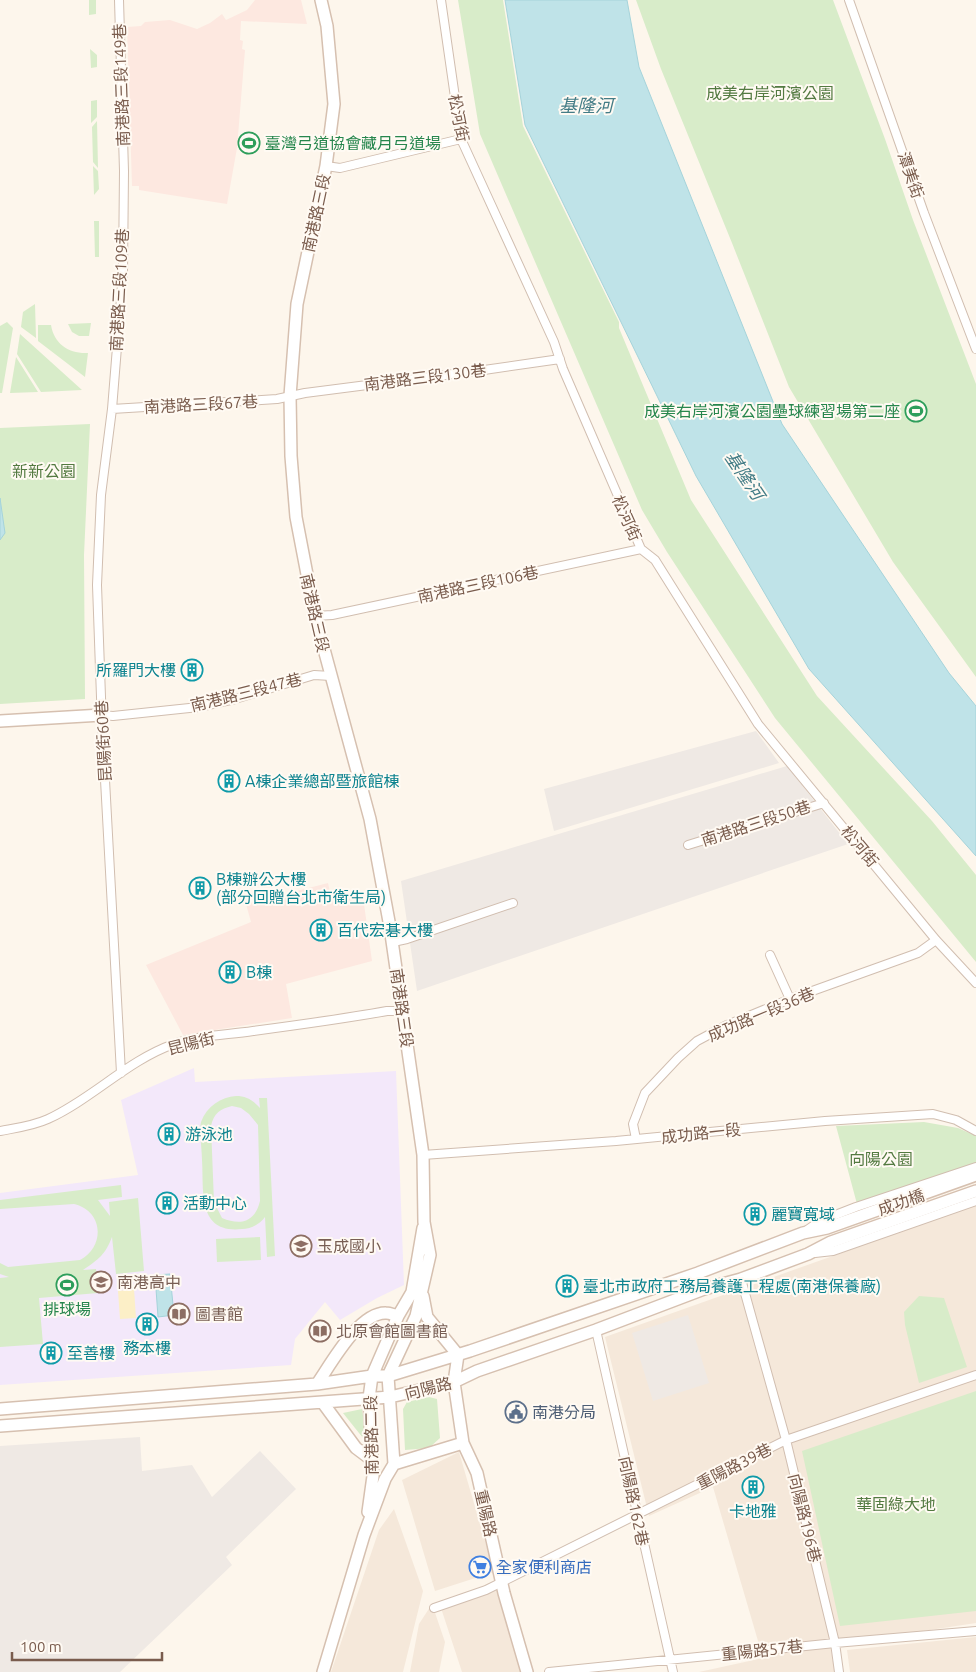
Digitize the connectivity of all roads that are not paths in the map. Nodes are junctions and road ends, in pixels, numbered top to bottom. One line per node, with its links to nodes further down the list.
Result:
1 (119, 0): 7 (street, 南港路三段149巷)
2 (321, 0): 6 (main road, 南港路三段)
3 (441, 0): 5 (street, 松河街)
4 (849, 0): 8 (street, 潭美街)
5 (461, 139): 6 (street); 9 (street, 松河街)
6 (326, 166): 10 (main road, 南港路三段)
7 (124, 170): 11 (street, 南港路三段109巷)
8 (976, 349)
9 (560, 359): 10 (street, 南港路三段130巷); 12 (street, 松河街)
10 (290, 396): 11 (street, 南港路三段67巷); 13 (main road, 南港路三段)
11 (112, 409): 15 (street, 昆陽街60巷)
12 (641, 549): 13 (street, 南港路三段106巷); 17 (street, 松河街)
13 (315, 616): 14 (main road, 南港路三段)
14 (331, 676): 15 (street, 南港路三段47巷); 21 (main road, 南港路三段)
15 (102, 715): 16 (main road); 26 (street, 昆陽街60巷)
16 (0, 721)
17 (824, 803): 18 (street, 南港路三段50巷); 20 (street, 松河街)
18 (688, 845)
19 (513, 903): 21 (street)
20 (936, 940): 23 (street, 松河街); 24 (street, 成功路一段36巷)
21 (393, 942): 25 (main road, 南港路三段)
22 (770, 955): 24 (street)
23 (976, 983)
24 (790, 999): 29 (street, 成功路一段36巷)
25 (402, 1010): 26 (street, 昆陽街); 30 (main road, 南港路三段)
26 (121, 1073): 28 (street, 昆陽街)
27 (976, 1131): 29 (street, 成功路一段)
28 (0, 1132)
29 (636, 1139): 30 (street, 成功路一段)
30 (423, 1155): 35 (main road, 南港路三段)
31 (976, 1167): 37 (street)
32 (976, 1175): 36 (main road, 成功橋)
33 (976, 1191): 38 (main road, 成功橋)
34 (976, 1200): 39 (street)
35 (424, 1222): 41 (main road, 南港路二段); 42 (main road, 南港路二段)
36 (827, 1228): 37 (main road, 向陽路)
37 (803, 1233): 44 (main road, 向陽路)
38 (831, 1242): 39 (main road, 向陽路)
39 (808, 1254): 40 (main road, 向陽路)
40 (741, 1278): 43 (main road, 向陽路); 55 (street, 向陽路196巷)
41 (422, 1293): 44 (main road); 47 (main road, 南港路二段)
42 (398, 1316): 46 (main road, 南港路二段); 49 (main road)
43 (596, 1330): 48 (main road, 向陽路); 59 (street, 向陽路162巷)
44 (458, 1355): 47 (main road, 向陽路); 48 (main road, 重陽路)
45 (976, 1375): 55 (street, 重陽路39巷)
46 (372, 1376): 47 (main road, 向陽路); 49 (main road, 向陽路); 51 (main road, 南港路二段)
47 (388, 1376): 50 (main road, 南港路二段)
48 (454, 1382): 50 (main road, 向陽路); 56 (main road, 重陽路)
49 (317, 1384): 53 (main road, 向陽路)
50 (390, 1397): 51 (main road, 向陽路); 58 (main road, 南港路二段)
51 (370, 1398): 52 (main road, 向陽路); 57 (main road, 南港路二段)
52 (323, 1403): 54 (main road, 向陽路); 57 (main road)
53 (0, 1409)
54 (0, 1426)
55 (786, 1440): 59 (street, 重陽路39巷); 64 (street, 向陽路196巷)
56 (463, 1443): 58 (main road); 61 (main road, 重陽路)
57 (372, 1460): 60 (main road, 南港路二段)
58 (394, 1464): 60 (main road, 南港路二段)
59 (637, 1515): 61 (street, 重陽路39巷); 65 (street, 向陽路162巷)
60 (364, 1535): 66 (main road, 南港路二段)
61 (502, 1581): 62 (street, 重陽路39巷); 67 (main road, 重陽路)
62 (434, 1608)
63 (976, 1631): 64 (street, 重陽路57巷)
64 (834, 1643): 65 (street, 重陽路57巷); 70 (street, 向陽路196巷)
65 (670, 1660): 68 (street, 重陽路57巷); 69 (street, 向陽路162巷)
66 (323, 1672)
67 (527, 1672)
68 (549, 1672)
69 (673, 1672)
70 (839, 1672)

